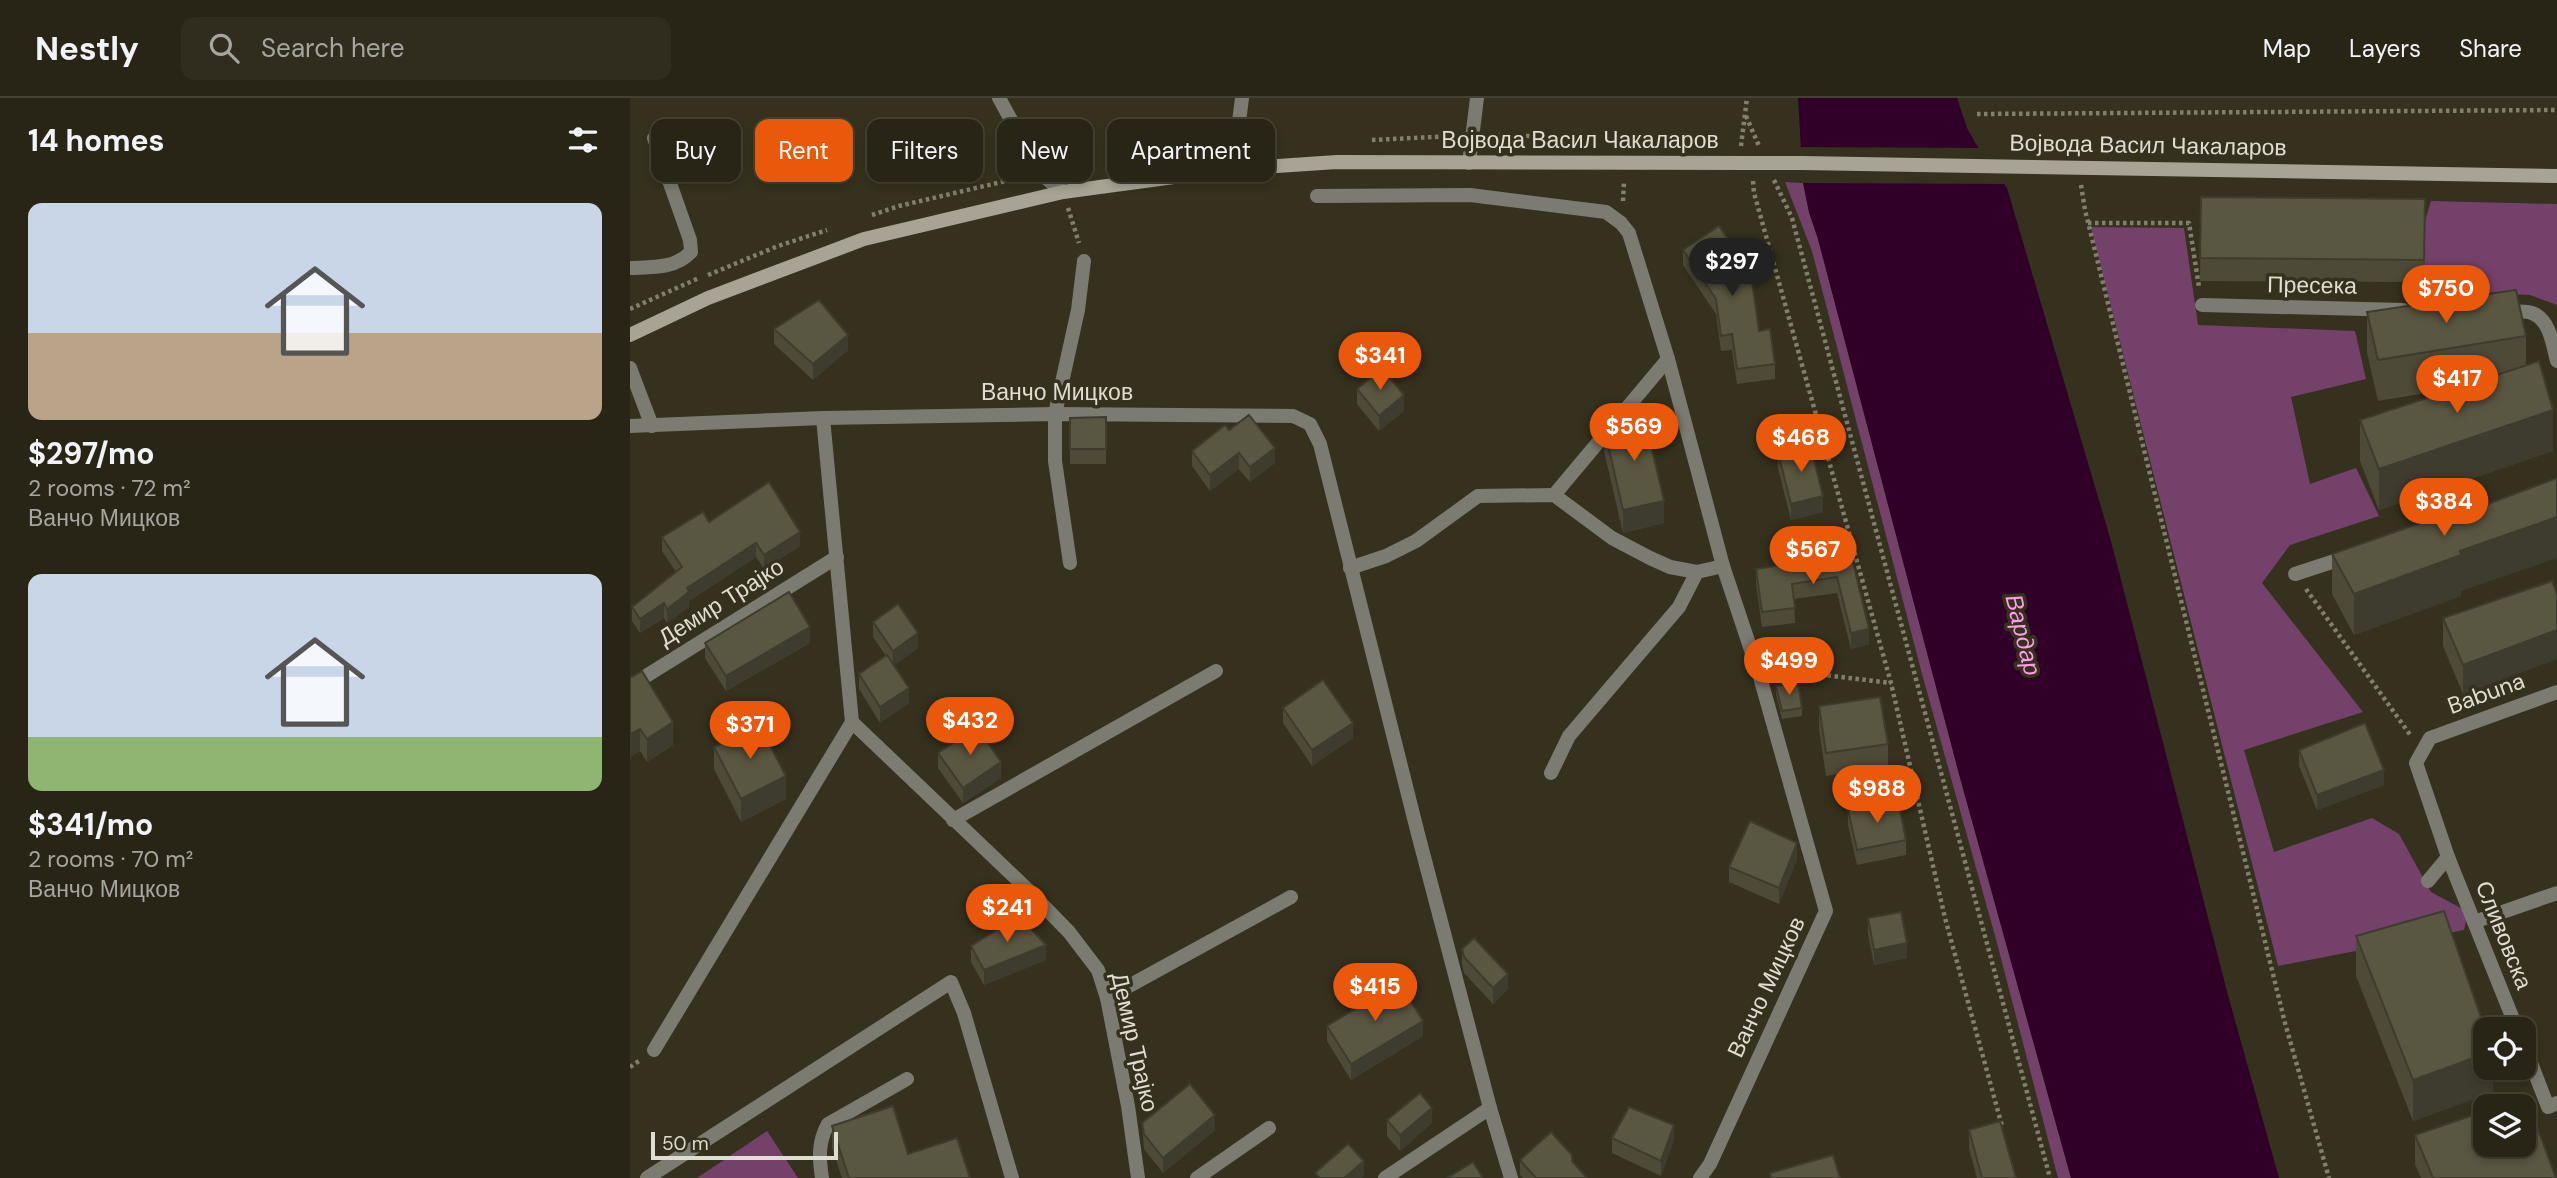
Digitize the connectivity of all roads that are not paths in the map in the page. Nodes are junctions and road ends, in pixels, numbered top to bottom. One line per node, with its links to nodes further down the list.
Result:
1 (999, 98): 10 (street)
2 (1242, 98): 4 (street)
3 (1477, 98): 5 (street)
4 (1239, 119)
5 (1469, 163): 6 (street, Војвода Васил Чакаларов); 7 (street, Војвода Васил Чакаларов, bridge)
6 (1275, 166)
7 (2557, 176)
8 (670, 182): 13 (street)
9 (1137, 182): 10 (street, Војвода Васил Чакаларов)
10 (1063, 192): 17 (street, Војвода Васил Чакаларов)
11 (1317, 196): 18 (street, Ванчо Мицков)
12 (1084, 261): 21 (street)
13 (630, 268)
14 (2202, 305): 15 (street, Пресека)
15 (2422, 310)
16 (2491, 312): 19 (street)
17 (630, 335)
18 (1668, 359): 25 (street); 29 (street, Ванчо Мицков)
19 (2557, 361)
20 (630, 368): 24 (street)
21 (1055, 414): 22 (street, Ванчо Мицков); 28 (street); 30 (street, Ванчо Мицков)
22 (823, 418): 24 (street, Ванчо Мицков); 27 (street)
23 (630, 426): 24 (street, Ванчо Мицков)
24 (652, 426)
25 (1554, 495): 30 (street); 31 (street)
26 (2361, 552): 32 (street)
27 (836, 557): 34 (street, Демир Трајко); 36 (street)
28 (1070, 563)
29 (1723, 566): 31 (street); 60 (street, Ванчо Мицков)
30 (1350, 568): 51 (street, Ванчо Мицков)
31 (1698, 572): 38 (street)
32 (2295, 575)
33 (1216, 671): 39 (street)
34 (630, 686)
35 (2557, 692): 37 (street, Babuna)
36 (852, 722): 39 (street, Демир Трајко); 47 (street)
37 (2416, 763): 40 (street, Сливовска)
38 (1551, 774)
39 (953, 820): 45 (street, Демир Трајко)
40 (2448, 857): 41 (street); 44 (street, Сливовска)
41 (2428, 881)
42 (2557, 893): 44 (street)
43 (1291, 897): 45 (street)
44 (2474, 922): 46 (street, Сливовска)
45 (1107, 998): 56 (street, Демир Трајко)
46 (2512, 1017)
47 (654, 1050)
48 (2536, 1076): 50 (street)
49 (907, 1079): 54 (street)
50 (2557, 1103)
51 (1490, 1108): 58 (street); 59 (street, Ванчо Мицков)
52 (1269, 1128): 57 (street)
53 (647, 1178): 55 (street)
54 (822, 1178)
55 (1012, 1178)
56 (1138, 1178)
57 (1197, 1178)
58 (1385, 1178)
59 (1511, 1178)
60 (1700, 1178)

